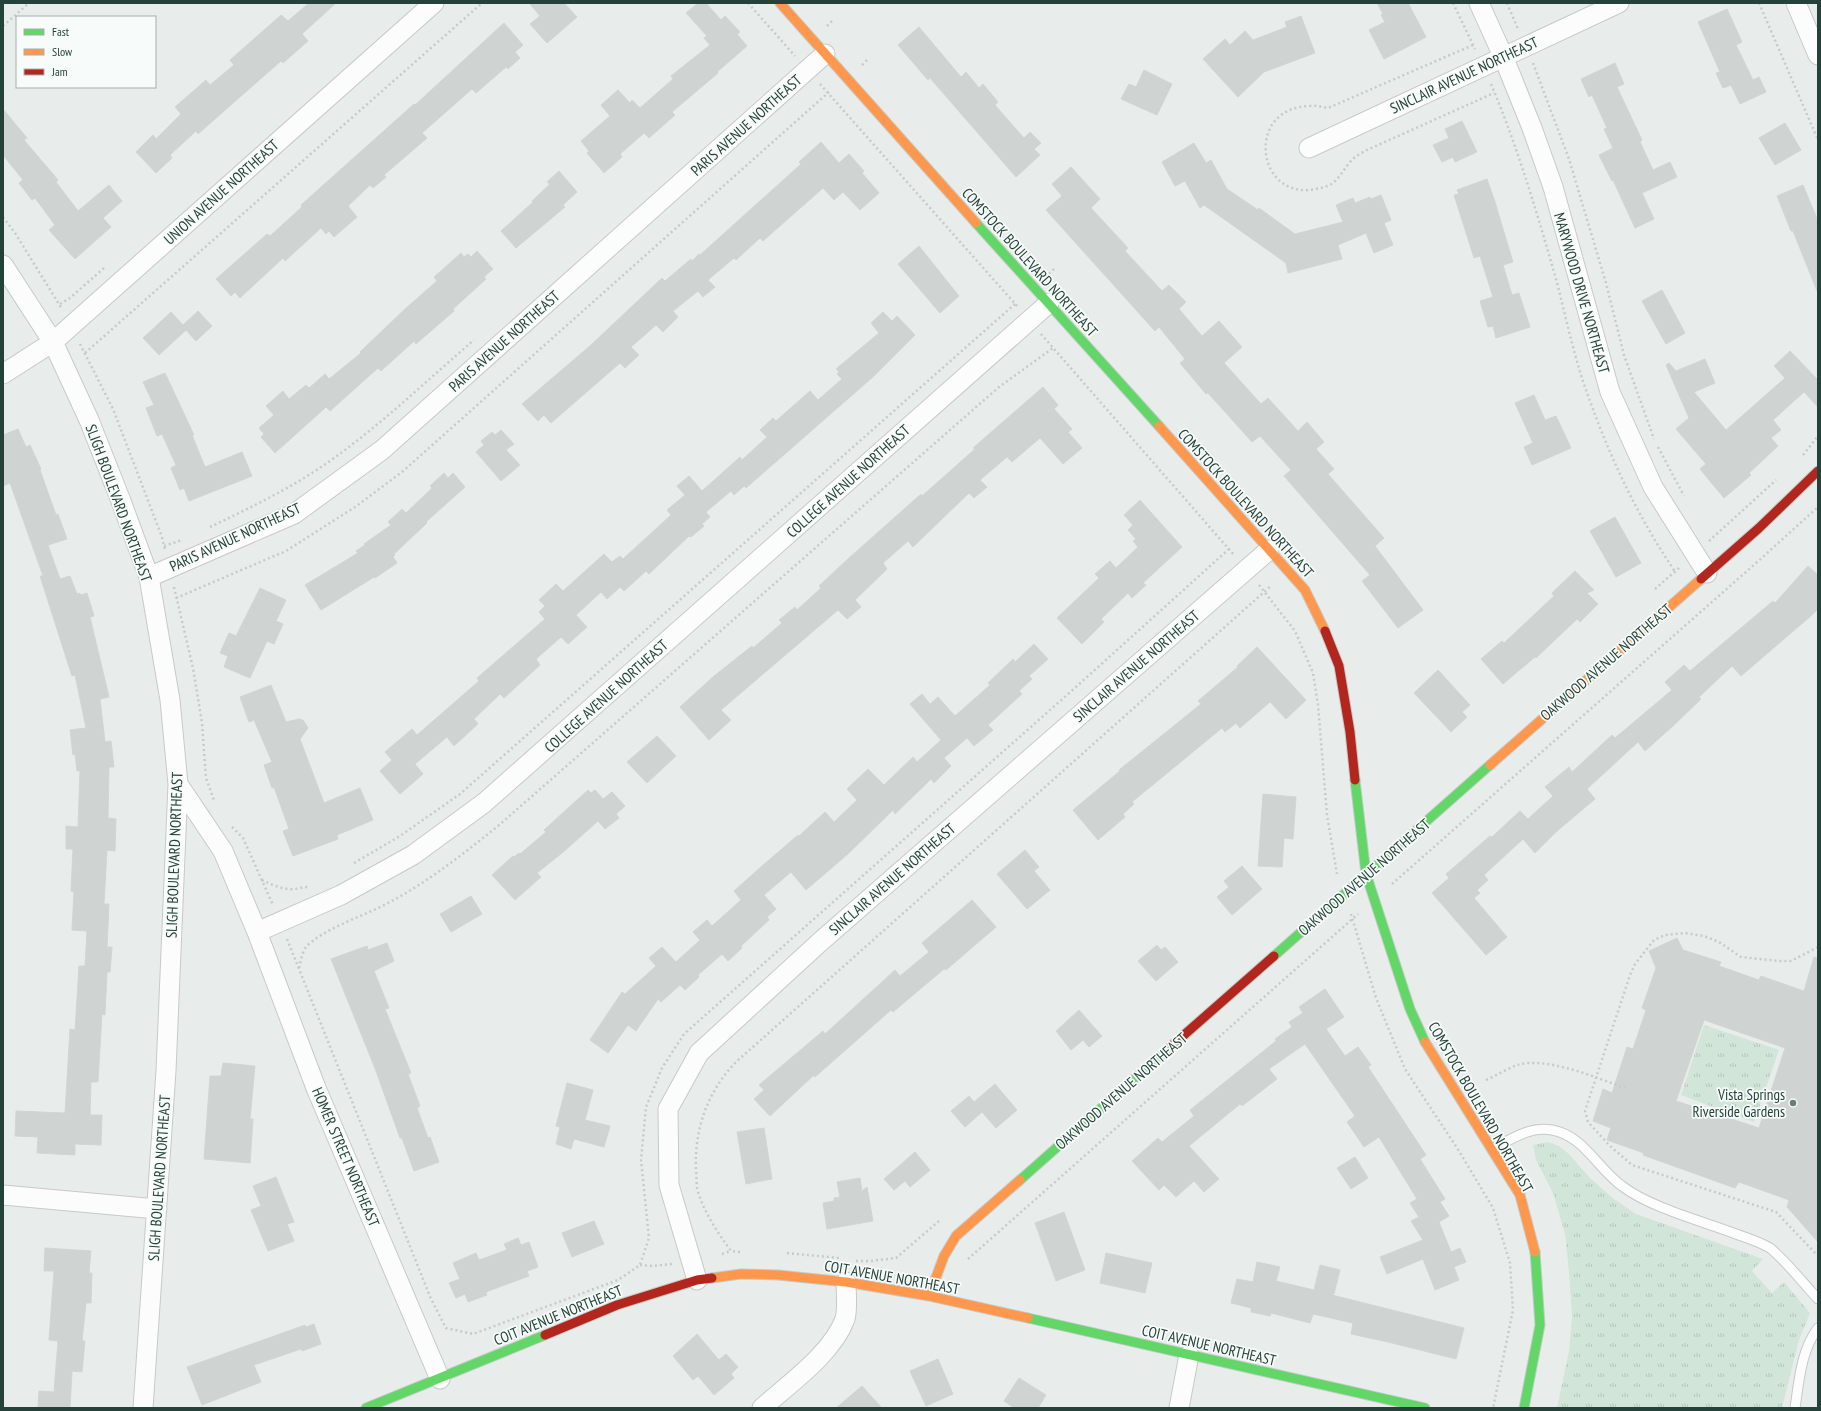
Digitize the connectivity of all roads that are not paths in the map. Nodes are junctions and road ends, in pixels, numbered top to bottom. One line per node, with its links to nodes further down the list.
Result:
1 (434, 3): 12 (street, UNION AVENUE NORTHEAST)
2 (780, 3): 6 (street, COMSTOCK BOULEVARD NORTHEAST)
3 (1479, 3): 7 (street, MARYWOOD DRIVE NORTHEAST)
4 (1619, 3): 7 (street, SINCLAIR AVENUE NORTHEAST)
5 (1796, 3): 8 (street)
6 (825, 54): 11 (street, COMSTOCK BOULEVARD NORTHEAST); 17 (street, PARIS AVENUE NORTHEAST)
7 (1503, 56): 9 (street, SINCLAIR AVENUE NORTHEAST); 16 (street, MARYWOOD DRIVE NORTHEAST)
8 (1818, 56)
9 (1309, 148)
10 (3, 265): 12 (street, SLIGH BOULEVARD NORTHEAST)
11 (1049, 303): 15 (street, COMSTOCK BOULEVARD NORTHEAST); 20 (street, COLLEGE AVENUE NORTHEAST)
12 (53, 342): 13 (street, UNION AVENUE NORTHEAST); 17 (street, SLIGH BOULEVARD NORTHEAST)
13 (3, 374)
14 (1818, 471): 16 (street, OAKWOOD AVENUE NORTHEAST)
15 (1269, 550): 19 (street, COMSTOCK BOULEVARD NORTHEAST); 24 (street, SINCLAIR AVENUE NORTHEAST)
16 (1707, 573): 19 (street, OAKWOOD AVENUE NORTHEAST)
17 (148, 576): 18 (street, SLIGH BOULEVARD NORTHEAST)
18 (178, 784): 20 (street); 23 (street, SLIGH BOULEVARD NORTHEAST)
19 (1366, 874): 21 (street, COMSTOCK BOULEVARD NORTHEAST); 26 (street, OAKWOOD AVENUE NORTHEAST)
20 (257, 932): 30 (street, HOMER STREET NORTHEAST)
21 (1493, 1149): 27 (lane); 36 (street, COMSTOCK BOULEVARD NORTHEAST)
22 (3, 1195): 23 (street)
23 (157, 1209): 31 (street, SLIGH BOULEVARD NORTHEAST)
24 (697, 1280): 25 (street, COIT AVENUE NORTHEAST); 30 (street, COIT AVENUE NORTHEAST)
25 (846, 1282): 26 (street, COIT AVENUE NORTHEAST); 33 (street)
26 (929, 1296): 29 (street, COIT AVENUE NORTHEAST)
27 (1818, 1299)
28 (1818, 1328): 37 (lane)
29 (1188, 1355): 34 (street); 35 (street, COIT AVENUE NORTHEAST)
30 (440, 1380): 32 (street, COIT AVENUE NORTHEAST)
31 (143, 1408)
32 (366, 1408)
33 (762, 1408)
34 (1179, 1408)
35 (1425, 1408)
36 (1524, 1408)
37 (1795, 1408)

